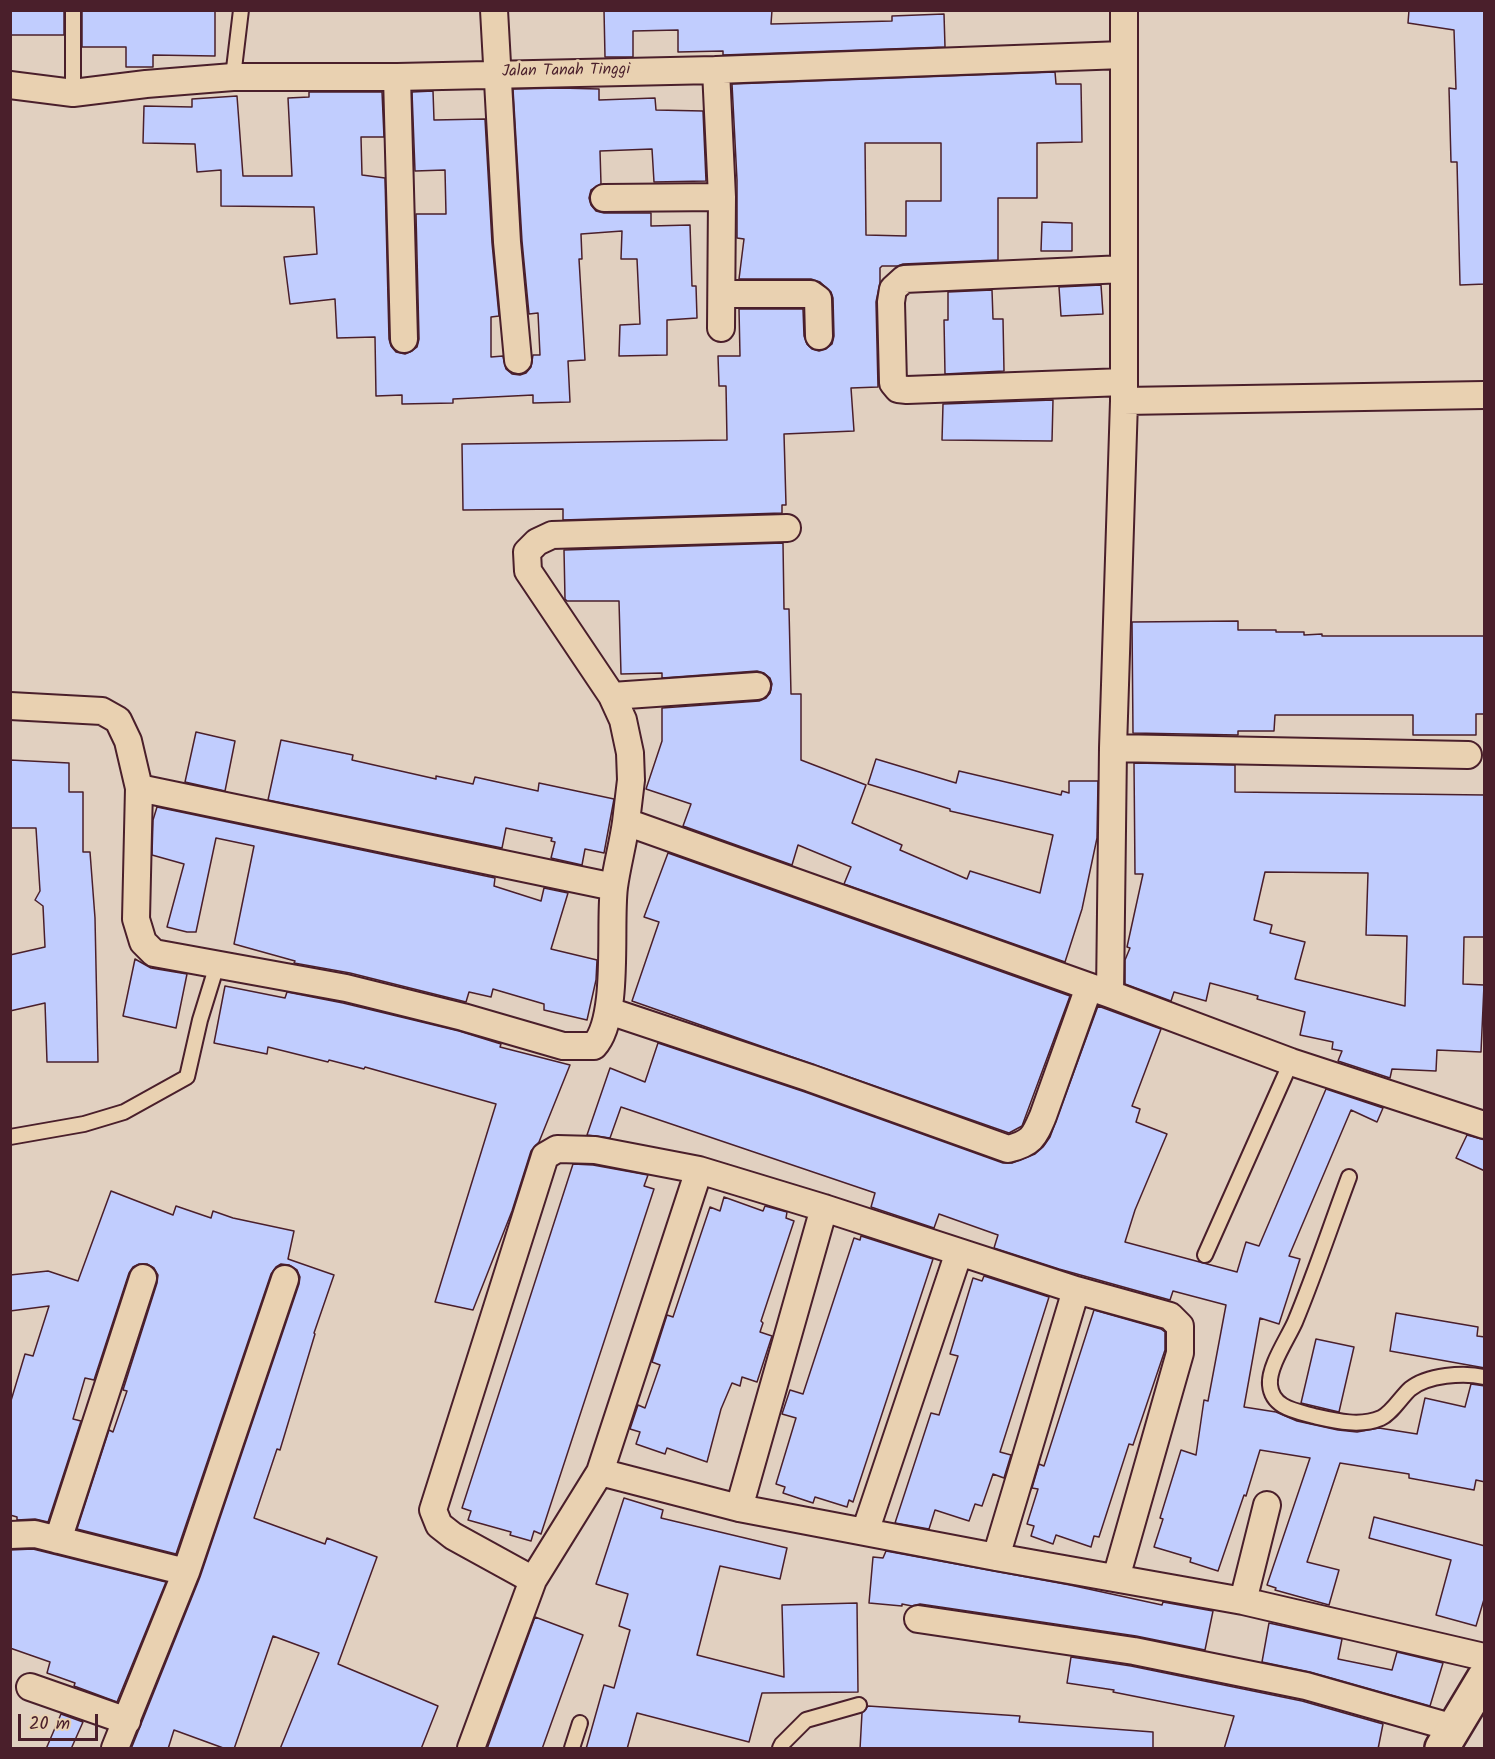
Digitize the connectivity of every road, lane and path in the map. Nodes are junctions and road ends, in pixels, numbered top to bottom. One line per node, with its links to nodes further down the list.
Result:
1 (73, 10): 11 (lane)
2 (240, 10): 9 (lane)
3 (494, 10): 7 (street)
4 (1124, 10): 5 (street)
5 (1123, 55): 6 (street, Jalan Tanah Tinggi); 14 (street)
6 (716, 70): 7 (street, Jalan Tanah Tinggi); 12 (street)
7 (498, 73): 8 (street, Jalan Tanah Tinggi); 19 (street)
8 (397, 76): 9 (street, Jalan Tanah Tinggi); 18 (street)
9 (233, 77): 11 (street, Jalan Tanah Tinggi)
10 (10, 86): 11 (street, Jalan Tanah Tinggi)
11 (73, 93)
12 (722, 197): 13 (street); 15 (street)
13 (603, 198)
14 (1124, 269): 20 (street); 20 (street)
15 (722, 294): 16 (street); 17 (street)
16 (721, 328)
17 (819, 336)
18 (404, 339)
19 (518, 360)
20 (1124, 392): 21 (street); 26 (street)
21 (1485, 395)
22 (788, 528): 24 (street)
23 (757, 686): 24 (street)
24 (612, 696): 29 (street)
25 (10, 706): 28 (street)
26 (1113, 748): 27 (street); 32 (street)
27 (1467, 755)
28 (139, 788): 30 (street); 31 (street)
29 (626, 822): 30 (street); 32 (street)
30 (614, 887): 33 (street)
31 (217, 965): 33 (street); 36 (lane)
32 (1099, 991): 33 (street); 34 (street)
33 (609, 1011)
34 (1291, 1062): 35 (street); 41 (lane)
35 (1485, 1125)
36 (10, 1137)
37 (699, 1170): 39 (street); 46 (street); 55 (street)
38 (1349, 1176): 45 (lane)
39 (824, 1208): 40 (street); 48 (street)
40 (959, 1252): 44 (street); 49 (street)
41 (1205, 1255)
42 (143, 1278): 51 (street)
43 (285, 1279): 53 (street)
44 (1076, 1290): 52 (street); 54 (street)
45 (1485, 1377)
46 (600, 1472): 48 (street); 55 (street)
47 (1267, 1505): 56 (street)
48 (739, 1508): 49 (street)
49 (865, 1532): 52 (street)
50 (10, 1535): 51 (street)
51 (58, 1540): 53 (street)
52 (996, 1557): 54 (street)
53 (186, 1572): 62 (street)
54 (1116, 1578): 56 (street)
55 (533, 1580): 66 (street)
56 (1243, 1601): 58 (street)
57 (918, 1619): 64 (street)
58 (1485, 1657)
59 (1485, 1678): 64 (main road)
60 (30, 1687): 62 (street)
61 (859, 1705): 68 (lane)
62 (128, 1721): 65 (street)
63 (580, 1723): 67 (lane)
64 (1448, 1738)
65 (115, 1749)
66 (471, 1749)
67 (572, 1749)
68 (780, 1749)

